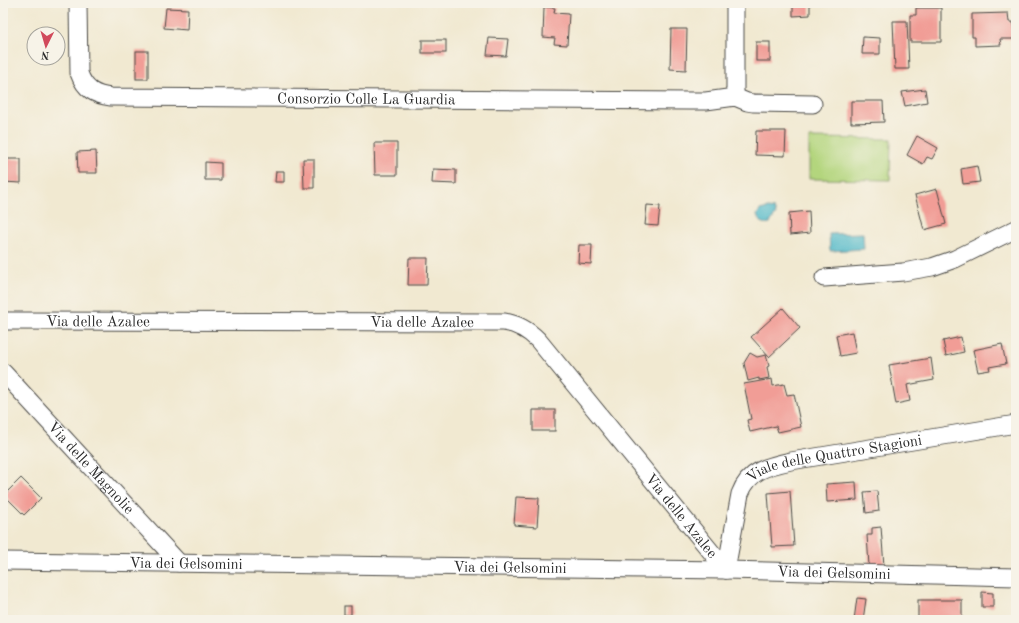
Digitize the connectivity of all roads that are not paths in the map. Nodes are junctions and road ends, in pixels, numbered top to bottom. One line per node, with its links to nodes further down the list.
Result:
1 (78, 3): 3 (street, Consorzio Colle La Guardia)
2 (735, 3): 3 (street)
3 (734, 97): 4 (street, Consorzio Colle La Guardia)
4 (813, 104)
5 (1016, 229): 6 (street)
6 (824, 278)
7 (3, 321): 12 (street, Via delle Azalee)
8 (3, 372): 11 (street, Via delle Magnolie)
9 (1016, 424): 12 (street, Viale delle Quattro Stagioni)
10 (3, 561): 11 (street, Via dei Gelsomini)
11 (180, 563): 12 (street, Via dei Gelsomini)
12 (726, 570): 13 (street, Via dei Gelsomini)
13 (1016, 577)

